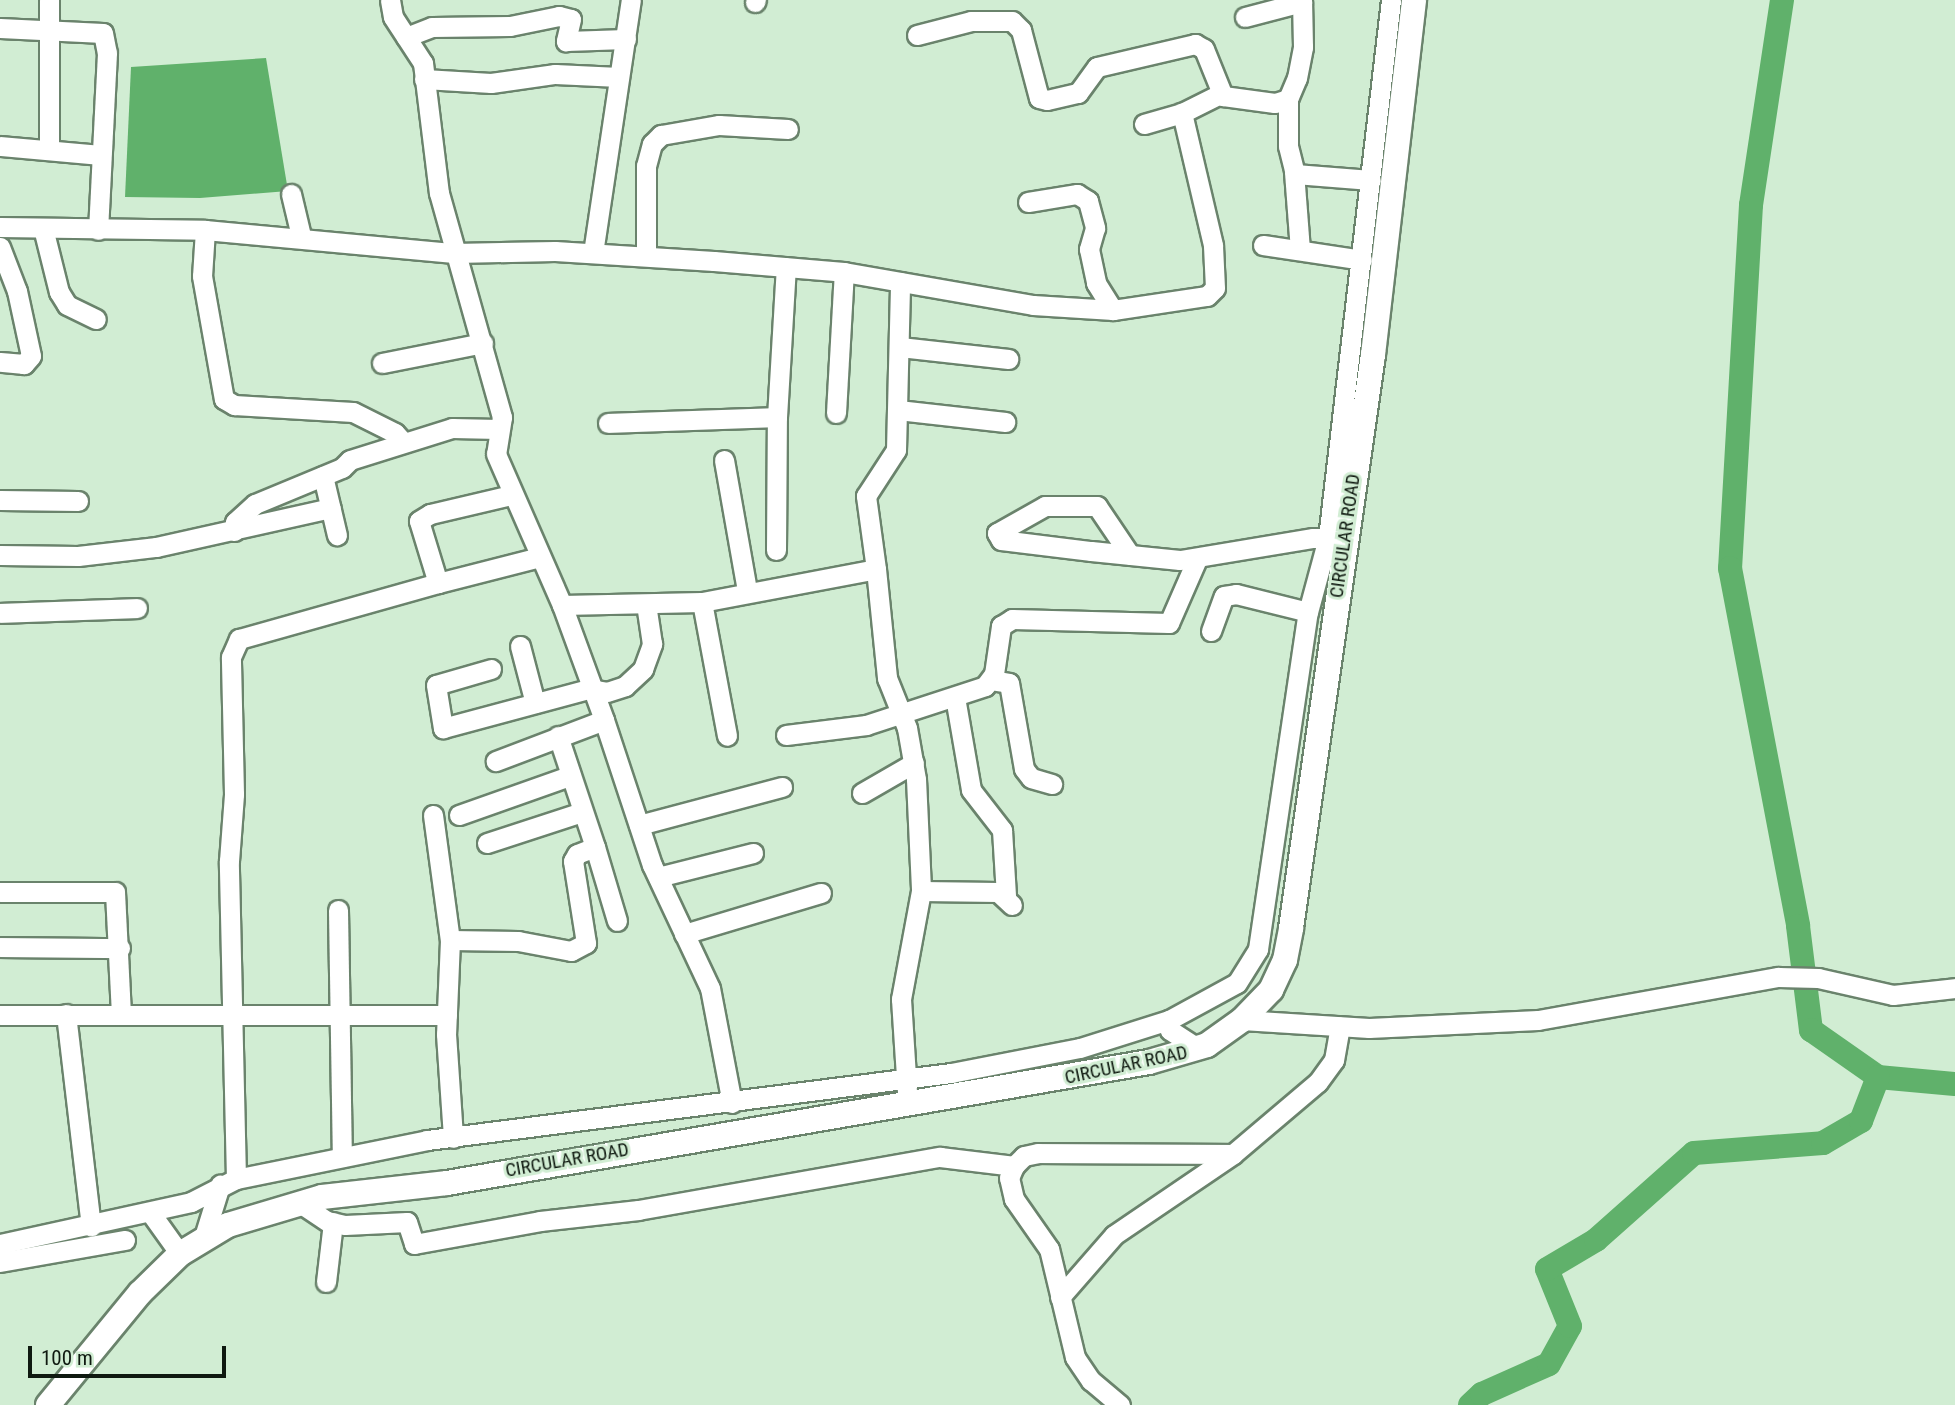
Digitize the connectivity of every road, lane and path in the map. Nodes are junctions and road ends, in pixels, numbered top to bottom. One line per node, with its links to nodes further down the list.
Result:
1 (49, 0): 9 (street)
2 (390, 0): 11 (street)
3 (631, 0): 12 (street)
4 (1391, 0): 24 (street)
5 (1414, 0): 64 (main road, CIRCULAR ROAD)
6 (1302, 1): 7 (street); 16 (street)
7 (1245, 17)
8 (0, 29): 9 (street)
9 (49, 31): 21 (street); 22 (street)
10 (917, 35): 15 (street)
11 (406, 37): 12 (street); 14 (street)
12 (626, 39): 13 (street)
13 (619, 77): 14 (street); 36 (street)
14 (424, 79): 35 (street)
15 (1220, 94): 16 (street); 17 (street)
16 (1288, 99): 23 (street)
17 (1182, 113): 18 (street); 42 (street)
18 (1144, 124)
19 (788, 129): 37 (street)
20 (0, 146): 21 (street)
21 (49, 150): 22 (street)
22 (100, 155): 29 (street)
23 (1294, 172): 24 (street); 34 (street)
24 (1371, 180): 38 (street)
25 (291, 194): 31 (street)
26 (1028, 202): 42 (street)
27 (0, 227): 28 (street)
28 (43, 228): 29 (street); 43 (street)
29 (98, 230): 30 (street)
30 (205, 230): 31 (street); 55 (street)
31 (301, 236): 35 (street)
32 (1263, 244): 34 (street)
33 (0, 247): 47 (street)
34 (1300, 250): 38 (street)
35 (454, 253): 36 (street); 44 (street)
36 (593, 253): 37 (street)
37 (646, 256): 39 (street)
38 (1362, 260): 64 (street)
39 (786, 267): 40 (street); 51 (street)
40 (844, 272): 41 (street); 50 (street)
41 (900, 282): 42 (street); 45 (street)
42 (1113, 310)
43 (96, 319)
44 (483, 343): 48 (street); 54 (street)
45 (900, 347): 46 (street); 49 (street)
46 (1008, 359)
47 (0, 362)
48 (382, 363)
49 (898, 410): 52 (street); 70 (street)
50 (836, 412)
51 (777, 417): 53 (street); 65 (street)
52 (1005, 422)
53 (608, 423)
54 (499, 429): 55 (street); 58 (street)
55 (403, 442): 57 (street)
56 (724, 460): 72 (street)
57 (323, 476): 61 (street); 62 (street)
58 (511, 495): 68 (street); 71 (street)
59 (0, 500): 60 (street)
60 (78, 501)
61 (331, 508): 62 (street); 63 (street)
62 (234, 531): 66 (street)
63 (337, 534)
64 (1336, 538): 69 (street); 77 (street); 122 (main road, CIRCULAR ROAD)
65 (776, 550)
66 (0, 555)
67 (1130, 555): 67 (street); 69 (street)
68 (540, 557): 71 (street); 75 (street)
69 (1197, 559): 82 (street)
70 (876, 569): 72 (street); 86 (street)
71 (438, 583): 119 (street)
72 (747, 591): 73 (street)
73 (702, 602): 74 (street); 90 (street)
74 (646, 604): 75 (street); 83 (street)
75 (562, 605): 83 (street)
76 (137, 608): 78 (street)
77 (1308, 612): 79 (street); 121 (street)
78 (0, 613)
79 (1211, 631)
80 (520, 646): 85 (street)
81 (491, 668): 85 (street)
82 (991, 680): 84 (street); 94 (street)
83 (589, 689): 85 (street); 87 (street)
84 (955, 697): 86 (street); 105 (street)
85 (536, 703)
86 (902, 714): 88 (street); 92 (street)
87 (604, 720): 89 (street); 100 (street)
88 (786, 735)
89 (558, 736): 91 (street); 93 (street)
90 (727, 736)
91 (496, 761)
92 (914, 764): 96 (street); 105 (street)
93 (569, 776): 97 (street); 99 (street)
94 (1052, 784)
95 (782, 787): 100 (street)
96 (862, 793)
97 (582, 812): 101 (street); 102 (street)
98 (433, 815): 111 (street)
99 (459, 815)
100 (639, 825): 104 (street)
101 (486, 843)
102 (595, 847): 109 (street); 111 (street)
103 (753, 853): 104 (street)
104 (658, 877): 110 (street)
105 (921, 891): 125 (street)
106 (0, 892): 113 (street)
107 (821, 893): 110 (street)
108 (338, 910): 118 (street)
109 (617, 922)
110 (684, 934): 126 (street)
111 (450, 940): 120 (street)
112 (0, 947): 113 (street)
113 (120, 947): 117 (street)
114 (1955, 988): 123 (street)
115 (0, 1014): 116 (street)
116 (66, 1014): 117 (street); 135 (street)
117 (121, 1014): 119 (street)
118 (340, 1014): 119 (street); 120 (street); 129 (street)
119 (234, 1015): 131 (street)
120 (446, 1015): 127 (street)
121 (1169, 1020): 124 (street); 125 (street)
122 (1242, 1020): 123 (street); 124 (main road, CIRCULAR ROAD)
123 (1340, 1027): 128 (street)
124 (1199, 1049): 125 (main road, CIRCULAR ROAD)
125 (907, 1090): 126 (street); 132 (main road, CIRCULAR ROAD)
126 (732, 1103): 127 (street)
127 (453, 1138): 129 (street)
128 (1233, 1154): 130 (street); 142 (street)
129 (342, 1157): 131 (street)
130 (1014, 1166): 134 (street); 142 (street)
131 (228, 1182): 133 (street); 137 (street)
132 (300, 1203): 134 (street); 137 (main road, CIRCULAR ROAD)
133 (150, 1212): 135 (street); 139 (street)
134 (333, 1222): 141 (street)
135 (91, 1227): 138 (street)
136 (125, 1240): 140 (street)
137 (203, 1240): 139 (main road, CIRCULAR ROAD)
138 (0, 1244)
139 (180, 1254): 143 (main road, CIRCULAR ROAD)
140 (0, 1262)
141 (326, 1282)
142 (1060, 1297): 144 (street)
143 (48, 1405)
144 (1120, 1405)

